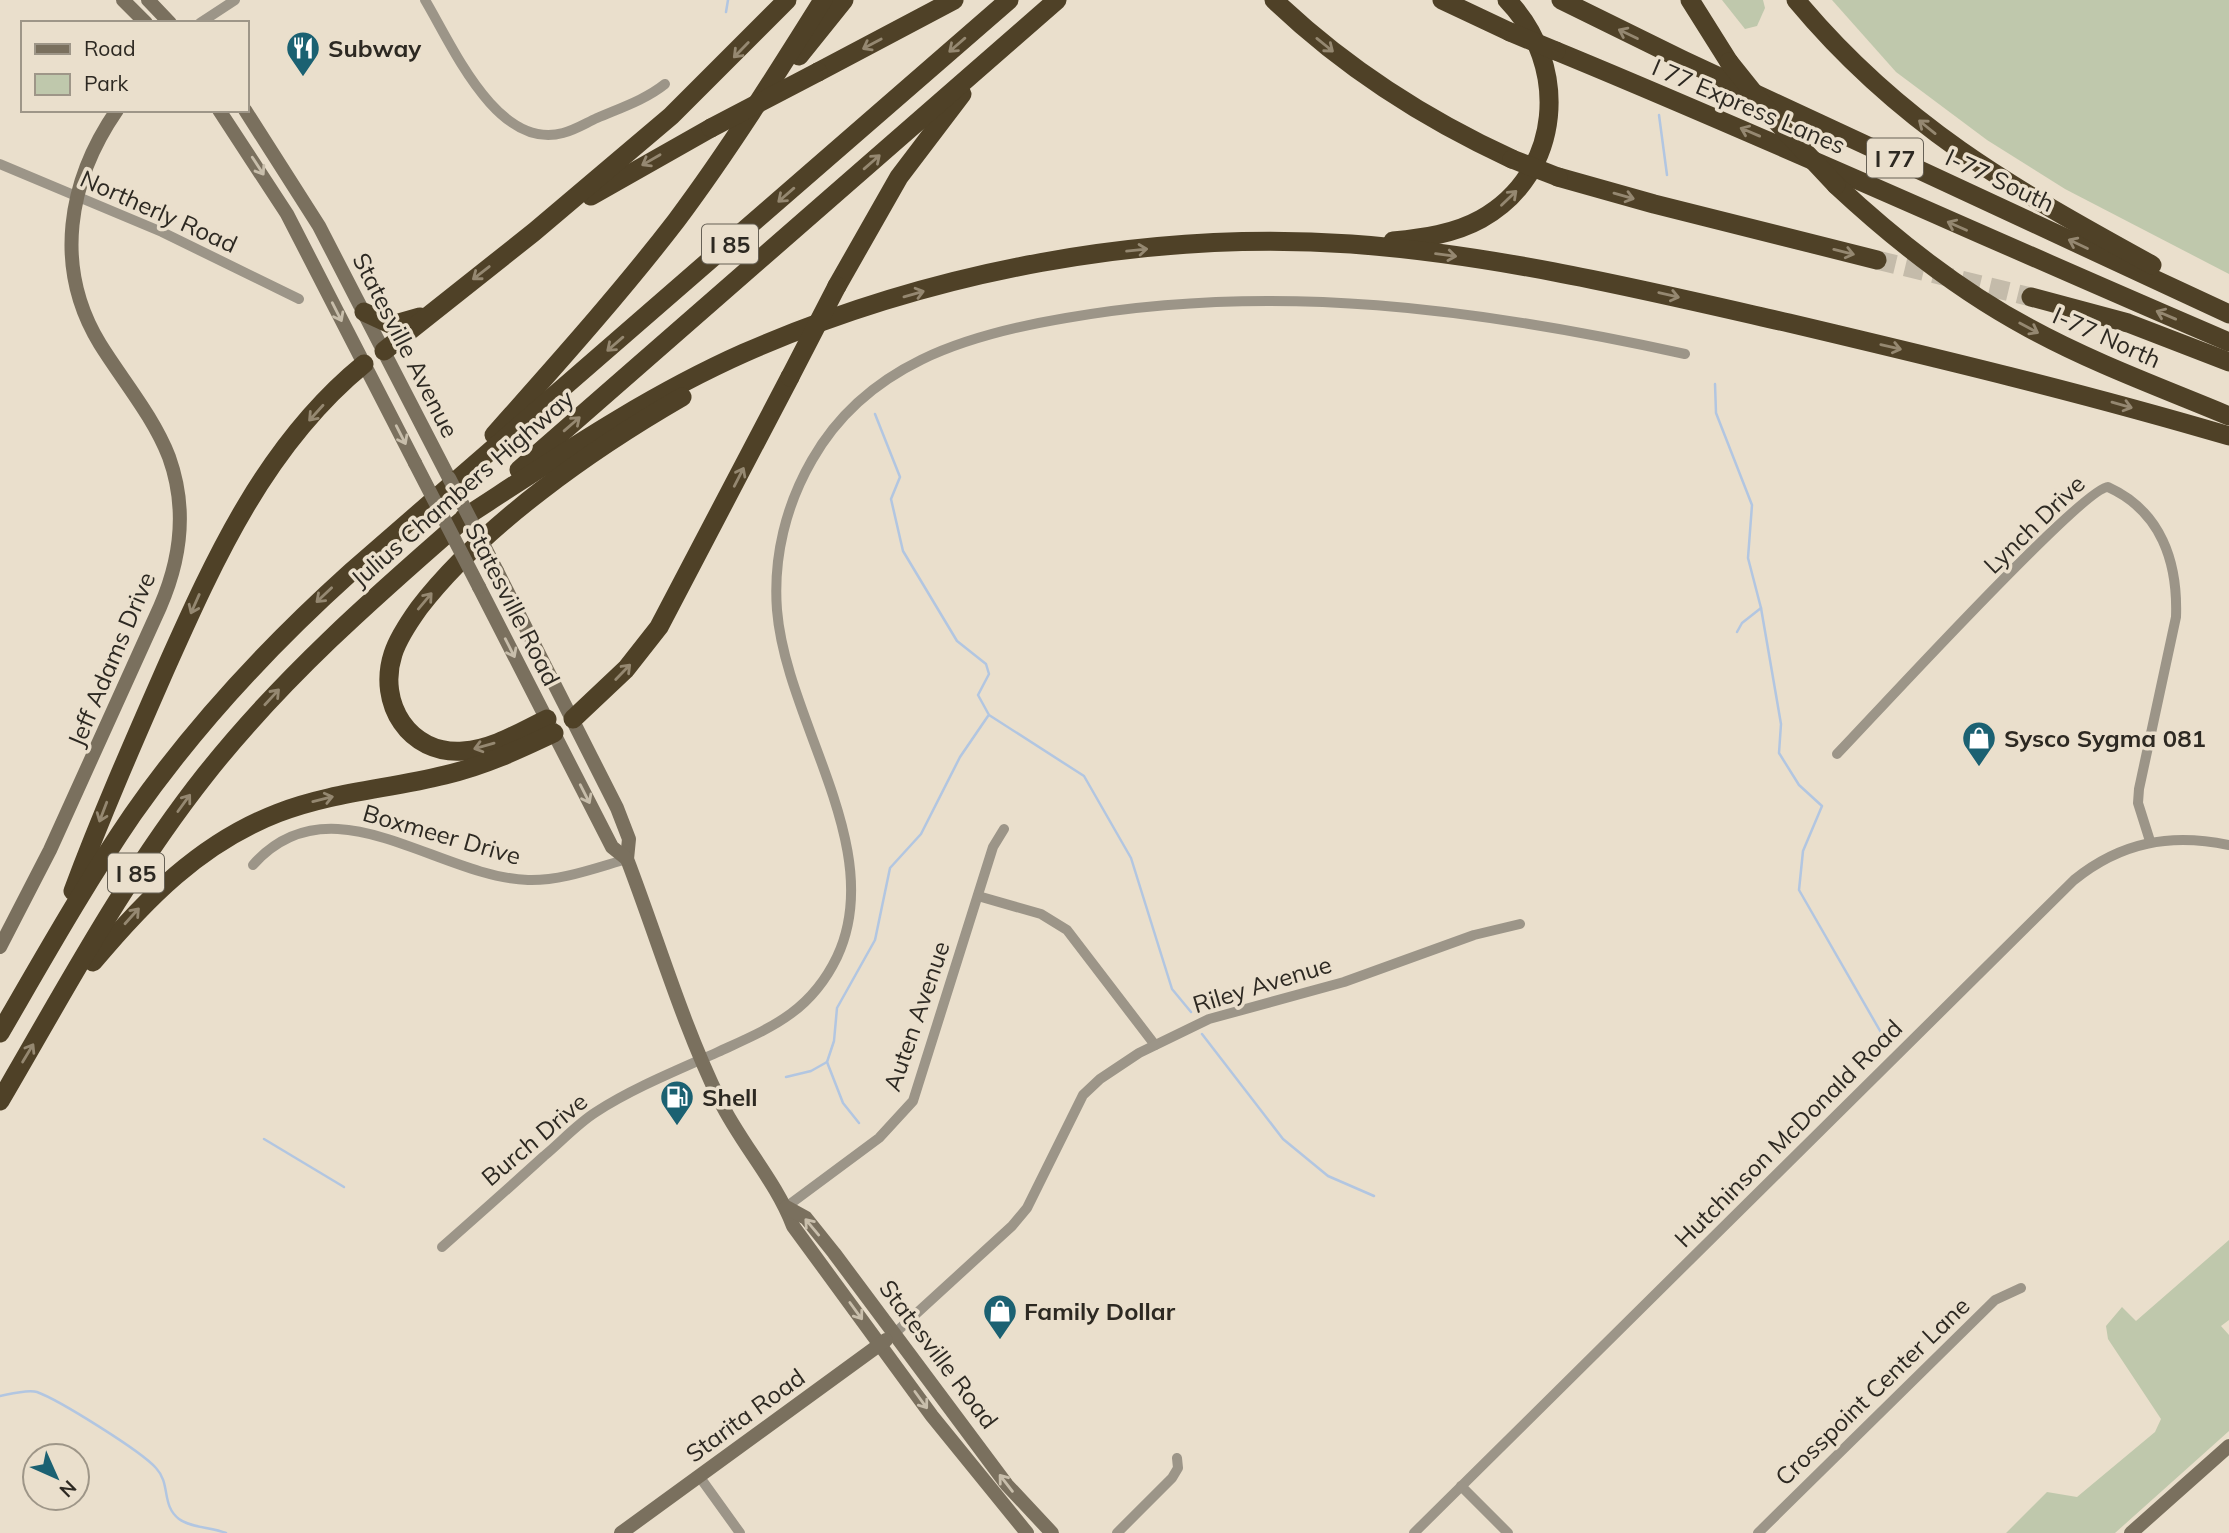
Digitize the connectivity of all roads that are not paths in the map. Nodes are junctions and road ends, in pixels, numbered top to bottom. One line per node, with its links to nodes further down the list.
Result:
1 (123, 0): 18 (main road)
2 (148, 0): 19 (main road)
3 (235, 0): 20 (street)
4 (425, 0): 23 (street)
5 (787, 0): 30 (highway, one-way to 30)
6 (823, 0): 27 (highway)
7 (844, 0): 27 (highway)
8 (954, 0): 30 (highway, one-way to 30, bridge)
9 (1009, 0): 47 (highway, Julius Chambers Highway / I 85, one-way to 47)
10 (1057, 0): 22 (highway, Julius Chambers Highway / I 85)
11 (1274, 0): 32 (highway, one-way to 32, bridge)
12 (1442, 0): 40 (highway, I 77 Express Lanes / I 77, one-way to 12, bridge)
13 (1507, 0): 31 (highway, one-way to 13)
14 (1561, 0): 39 (highway, I-77 South / I 77, one-way to 14)
15 (1690, 0): 21 (highway, I 77)
16 (1702, 0): 21 (highway)
17 (1797, 0): 35 (highway, one-way to 17)
18 (144, 21)
19 (168, 21)
20 (203, 21)
21 (1725, 57): 45 (highway, I-77 North / I 77, one-way to 45, bridge)
22 (991, 58): 48 (highway, Julius Chambers Highway / I 85, one-way to 22); 49 (highway, one-way to 22, bridge)
23 (664, 84)
24 (116, 112): 29 (main road, Jeff Adams Drive)
25 (220, 112): 44 (main road, Statesville Avenue, one-way to 44)
26 (246, 112): 36 (main road, Statesville Avenue)
27 (750, 115): 47 (highway)
28 (0, 164): 29 (street, Northerly Road)
29 (76, 195): 34 (street, Northerly Road); 60 (main road, Jeff Adams Drive)
30 (534, 232): 37 (highway, one-way to 37)
31 (1353, 245): 38 (highway, one-way to 31); 46 (highway, one-way to 46)
32 (1877, 260)
33 (2031, 297): 43 (highway)
34 (299, 299)
35 (2229, 308)
36 (363, 312): 37 (highway); 41 (main road, Statesville Avenue)
37 (428, 314): 41 (highway)
38 (849, 314): 48 (highway); 50 (highway, one-way to 38)
39 (2229, 314)
40 (2229, 342)
41 (384, 351): 44 (main road); 49 (main road, Statesville Avenue, bridge)
42 (1685, 354): 64 (street, Burch Drive)
43 (2229, 362)
44 (364, 365): 50 (main road, Statesville Road, one-way to 50, bridge); 59 (highway, one-way to 59)
45 (2229, 416)
46 (2229, 436)
47 (449, 485): 59 (highway, Julius Chambers Highway / I 85, one-way to 59)
48 (465, 517): 61 (highway, Julius Chambers Highway / I 85, one-way to 48)
49 (573, 719): 50 (main road); 55 (main road, Statesville Road)
50 (550, 726): 55 (main road, Statesville Road, one-way to 55); 61 (highway, one-way to 50)
51 (1837, 754): 53 (street, Lynch Drive)
52 (1004, 829): 57 (street, Auten Avenue)
53 (2150, 841): 54 (street, Hutchinson McDonald Road); 74 (street, Hutchinson McDonald Road)
54 (2229, 845)
55 (627, 859): 56 (street, Boxmeer Drive); 64 (main road, Statesville Road)
56 (253, 865)
57 (978, 895): 63 (street); 66 (street, Auten Avenue)
58 (1521, 924): 63 (street, Riley Avenue)
59 (54, 940): 62 (highway, Julius Chambers Highway / I 85)
60 (0, 947)
61 (56, 1006): 65 (highway, Julius Chambers Highway / I 85, one-way to 61)
62 (0, 1032)
63 (1155, 1045): 69 (street, Riley Avenue)
64 (702, 1060): 66 (main road, Statesville Road); 67 (street, Burch Drive)
65 (0, 1101)
66 (786, 1207): 69 (main road, Statesville Road, one-way to 66); 70 (main road, Statesville Road, one-way to 70)
67 (442, 1247)
68 (2021, 1288): 82 (street, Crosspoint Center Lane)
69 (895, 1333): 70 (main road, Starita Road); 78 (main road, Statesville Road, one-way to 69)
70 (881, 1345): 73 (main road, Starita Road); 77 (main road, Statesville Road, one-way to 77)
71 (2229, 1446): 83 (main road)
72 (1177, 1458): 79 (street)
73 (699, 1476): 75 (main road, Starita Road); 76 (street)
74 (1461, 1486): 80 (street, Hutchinson McDonald Road); 81 (street)
75 (621, 1533)
76 (740, 1533)
77 (1027, 1533)
78 (1052, 1533)
79 (1118, 1533)
80 (1414, 1533)
81 (1508, 1533)
82 (1758, 1533)
83 (2131, 1533)

